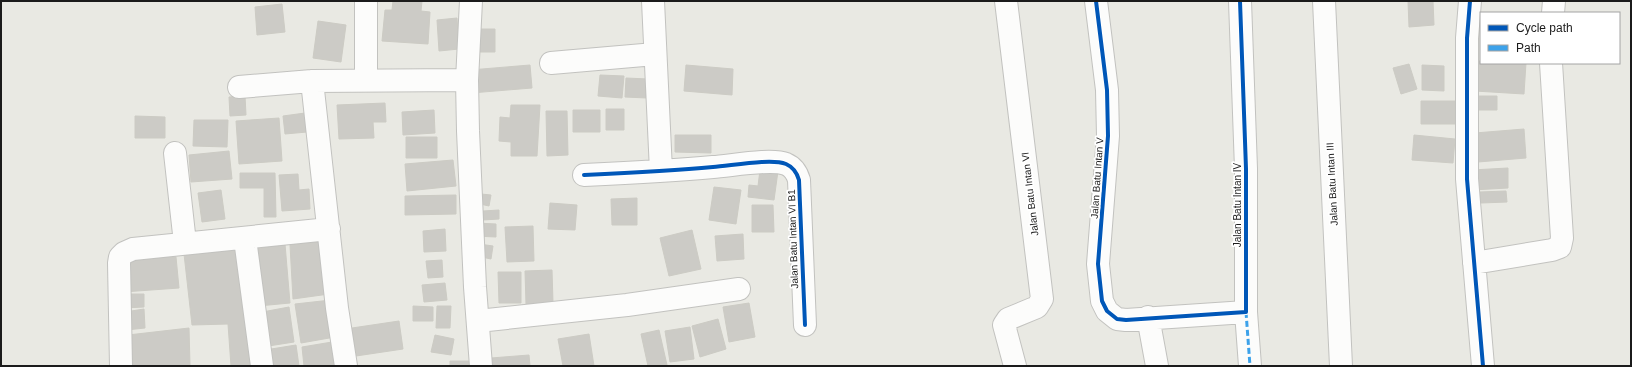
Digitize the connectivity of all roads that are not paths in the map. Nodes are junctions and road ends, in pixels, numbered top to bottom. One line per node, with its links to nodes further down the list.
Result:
1 (366, 1): 14 (street)
2 (471, 1): 15 (street)
3 (653, 1): 11 (street)
4 (1006, 1): 34 (street, Jalan Batu Intan VI)
5 (1096, 1): 27 (street, Jalan Batu Intan V)
6 (1240, 1): 26 (street, Jalan Batu Intan IV)
7 (1324, 1): 37 (street, Jalan Batu Intan III)
8 (1470, 1): 24 (street)
9 (1554, 1): 10 (street)
10 (1553, 12)
11 (655, 54): 12 (street); 19 (street)
12 (551, 63)
13 (1551, 64): 24 (street)
14 (366, 80): 15 (street); 16 (street)
15 (467, 80): 28 (street)
16 (312, 81): 17 (street); 21 (street)
17 (239, 87)
18 (175, 153): 23 (street)
19 (661, 172): 20 (street); 29 (street, Jalan Batu Intan VI B1)
20 (584, 175)
21 (329, 229): 22 (street); 32 (street)
22 (245, 238): 23 (street); 31 (street)
23 (185, 243): 30 (street)
24 (1474, 263): 38 (street)
25 (739, 289): 28 (street)
26 (1246, 312): 27 (street); 36 (street, Jalan Batu Intan IV)
27 (1148, 318): 35 (street)
28 (478, 321): 33 (street)
29 (805, 325)
30 (121, 366)
31 (262, 366)
32 (346, 366)
33 (481, 366)
34 (1015, 366)
35 (1157, 366)
36 (1250, 366)
37 (1341, 366)
38 (1483, 366)

